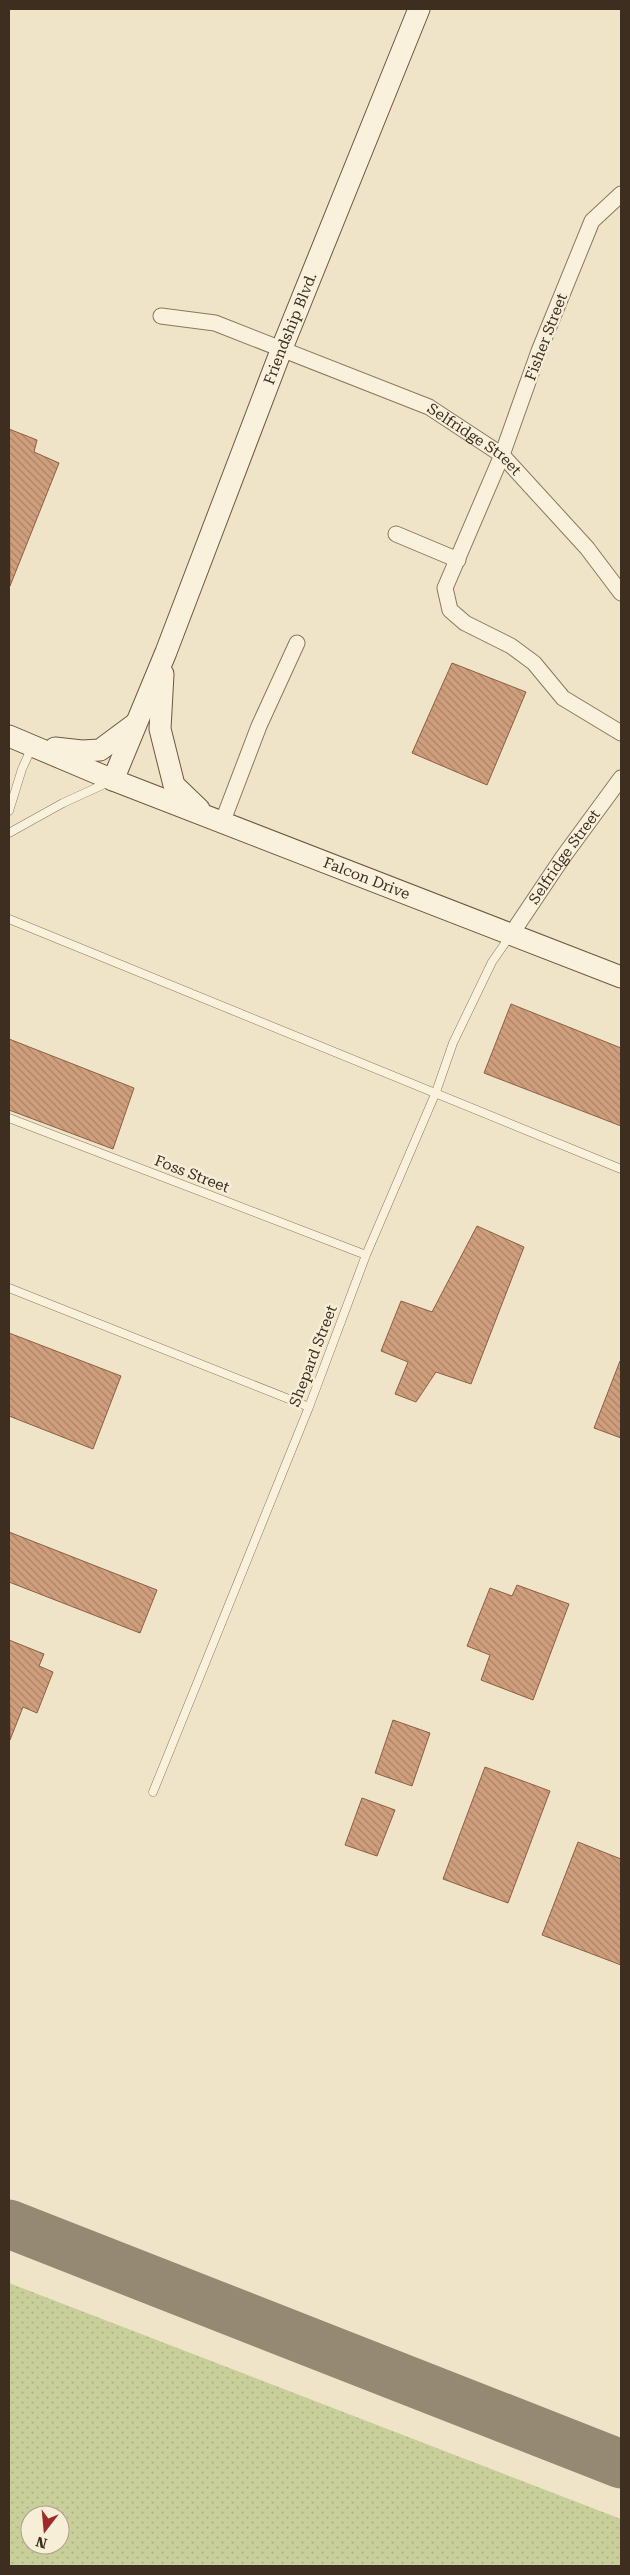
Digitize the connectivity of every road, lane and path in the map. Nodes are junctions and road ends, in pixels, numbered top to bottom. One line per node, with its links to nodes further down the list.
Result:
1 (420, 9): 4 (street, Friendship Blvd.)
2 (621, 194): 5 (street, Fisher Street)
3 (161, 316): 4 (street, Selfridge Street)
4 (282, 348): 5 (street, Selfridge Street); 10 (street, Friendship Blvd.)
5 (502, 455): 7 (street, Fisher Street); 8 (street, Selfridge Street)
6 (396, 534): 7 (street)
7 (458, 560): 12 (street, Fisher Street)
8 (621, 593)
9 (297, 643): 18 (street)
10 (166, 652): 11 (street, Friendship Blvd.); 18 (street, Friendship Blvd.)
11 (135, 724): 14 (street); 16 (street, Friendship Blvd.)
12 (621, 733)
13 (9, 736): 14 (street)
14 (32, 746): 16 (street, Falcon Drive); 17 (lane)
15 (621, 778): 21 (street, Selfridge Street)
16 (113, 780): 18 (street, Falcon Drive); 19 (lane)
17 (9, 811)
18 (215, 820): 21 (street, Falcon Drive)
19 (9, 833)
20 (9, 919): 23 (lane)
21 (510, 936): 22 (street, Falcon Drive); 23 (lane, Shepard Street)
22 (621, 977)
23 (436, 1092): 25 (lane); 26 (lane, Shepard Street)
24 (9, 1118): 26 (lane, Foss Street)
25 (621, 1169)
26 (366, 1255): 28 (lane, Shepard Street)
27 (9, 1288): 28 (lane)
28 (309, 1406): 29 (lane, Shepard Street)
29 (153, 1792)

